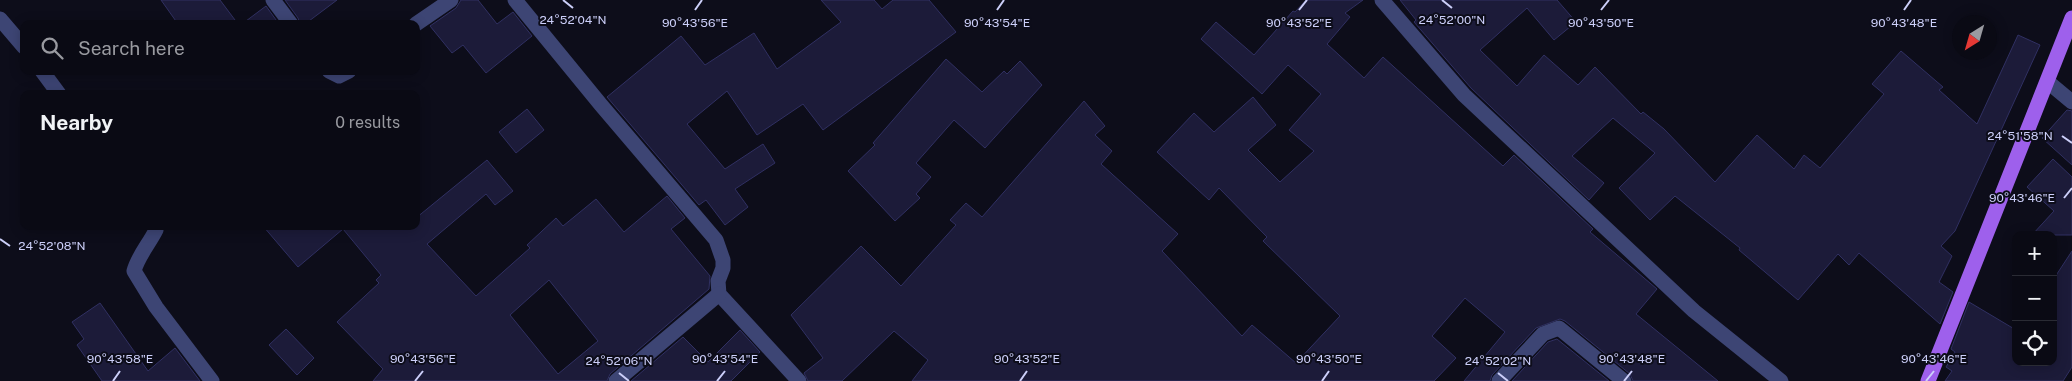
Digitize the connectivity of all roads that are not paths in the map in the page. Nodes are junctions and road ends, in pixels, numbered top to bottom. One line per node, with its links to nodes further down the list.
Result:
1 (273, 0): 7 (street)
2 (451, 0): 8 (street)
3 (515, 0): 15 (street)
4 (1382, 0): 21 (street)
5 (0, 18): 9 (street)
6 (2072, 18): 11 (main road)
7 (288, 20)
8 (420, 21)
9 (20, 42)
10 (45, 75): 12 (street)
11 (2048, 82): 13 (street); 22 (main road)
12 (56, 90)
13 (2072, 102)
14 (156, 230): 16 (street)
15 (719, 294): 17 (street); 18 (street)
16 (212, 381)
17 (616, 381)
18 (799, 381)
19 (1499, 381): 20 (street)
20 (1624, 381)
21 (1781, 381)
22 (1928, 381)

